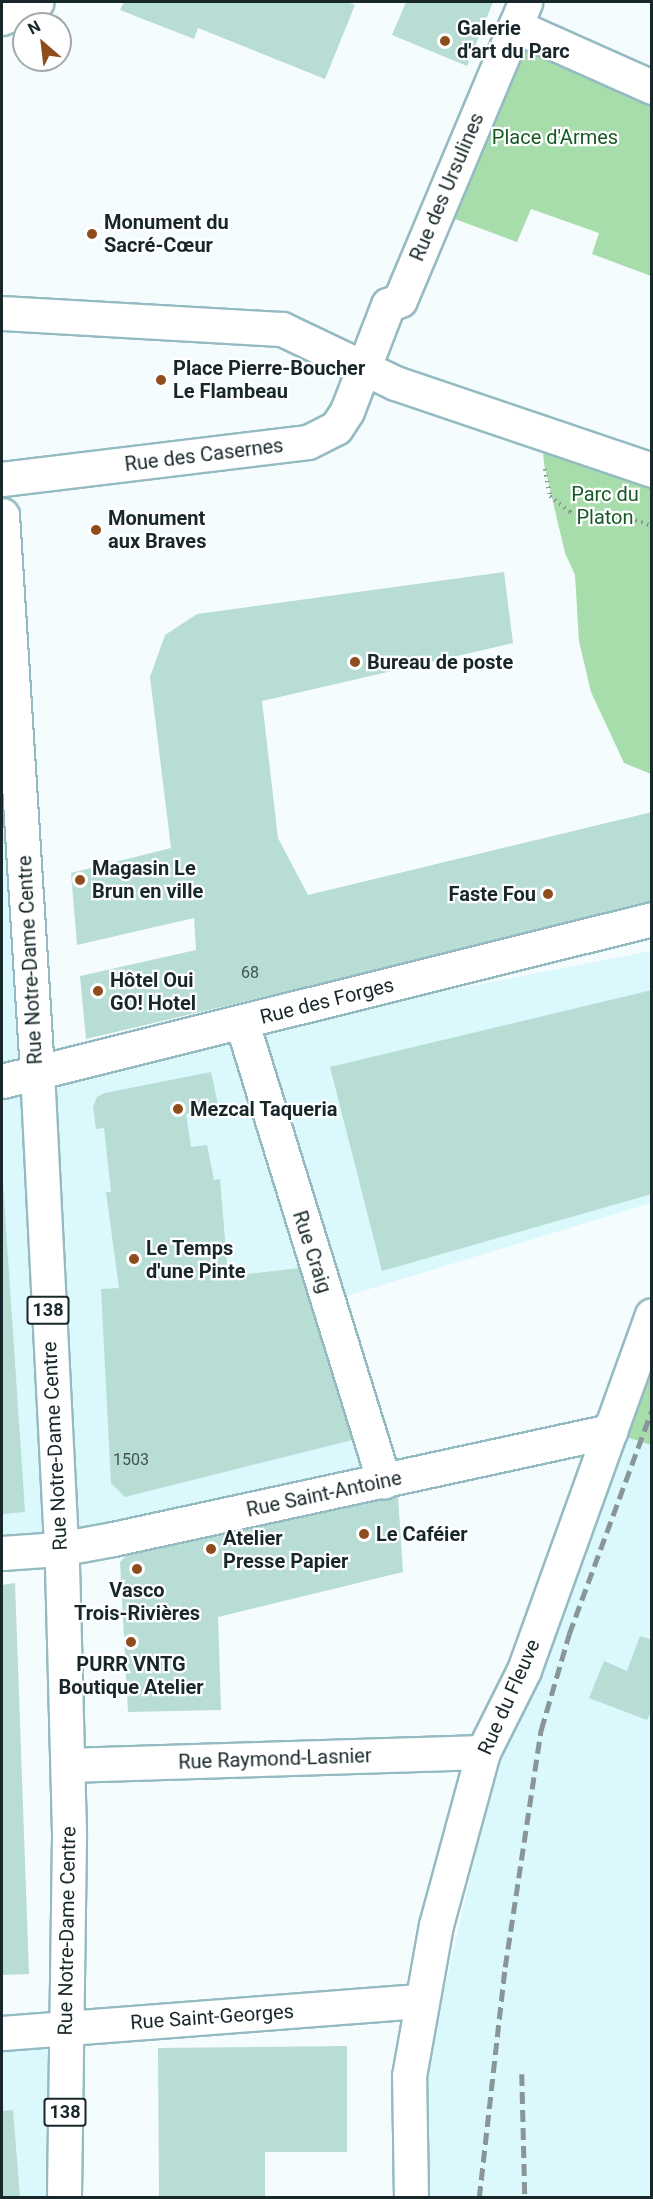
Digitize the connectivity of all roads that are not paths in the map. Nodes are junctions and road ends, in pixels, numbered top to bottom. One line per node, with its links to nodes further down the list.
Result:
1 (36, 2): 3 (street)
2 (520, 14): 4 (street); 6 (street, Rue des Ursulines)
3 (2, 18)
4 (651, 87)
5 (2, 313): 6 (street)
6 (364, 366): 7 (street); 8 (street, Rue des Casernes)
7 (651, 470)
8 (2, 479)
9 (2, 515): 10 (street, Rue Notre-Dame Centre / 138)
10 (7, 653): 13 (street, Rue Notre-Dame Centre / 138)
11 (651, 919): 12 (street, Rue des Forges)
12 (242, 1023): 13 (street, Rue des Forges); 17 (street, Rue Craig)
13 (37, 1071): 14 (street, Rue des Forges); 18 (street, Rue Notre-Dame Centre / 138)
14 (2, 1081)
15 (651, 1315): 16 (street, Rue du Fleuve)
16 (610, 1431): 17 (street, Rue Saint-Antoine); 20 (street, Rue du Fleuve)
17 (384, 1481): 18 (street, Rue Saint-Antoine)
18 (59, 1549): 19 (street, Rue Saint-Antoine); 21 (street, Rue Notre-Dame Centre / 138)
19 (2, 1553)
20 (483, 1752): 21 (street, Rue Raymond-Lasnier); 22 (street, Rue du Fleuve)
21 (68, 1765): 23 (street, Rue Notre-Dame Centre / 138)
22 (422, 2001): 23 (street, Rue Saint-Georges); 26 (street, Rue du Fleuve)
23 (66, 2027): 24 (street, Rue Saint-Georges); 25 (street, Rue Notre-Dame Centre / 138)
24 (2, 2033)
25 (64, 2198)
26 (411, 2198)

